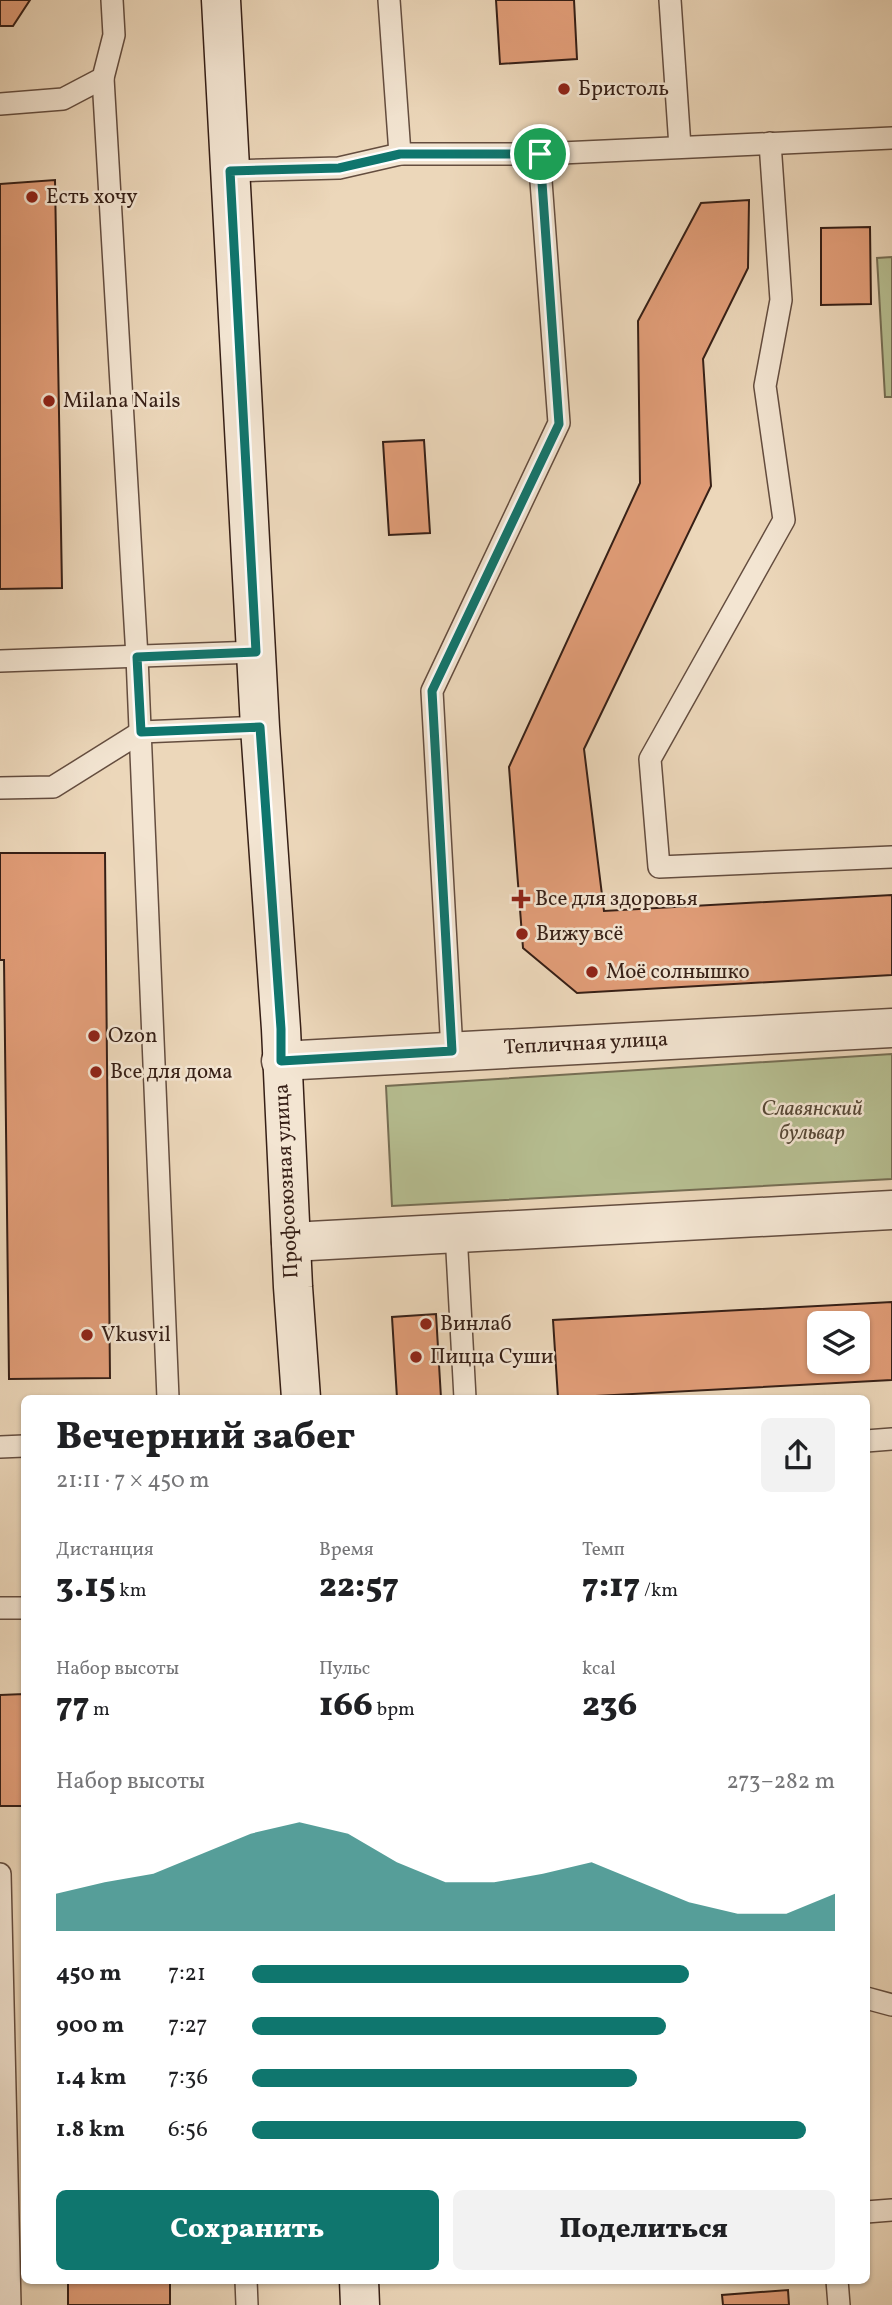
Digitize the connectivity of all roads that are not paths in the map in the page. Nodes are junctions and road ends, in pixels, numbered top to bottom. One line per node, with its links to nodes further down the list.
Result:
1 (112, 0): 5 (lane)
2 (220, 0): 12 (main road, Профсоюзная улица)
3 (389, 0): 10 (lane)
4 (670, 0): 9 (lane)
5 (103, 78): 6 (lane); 14 (lane)
6 (0, 104)
7 (892, 138): 8 (lane)
8 (770, 143): 9 (lane); 19 (lane)
9 (680, 148): 11 (lane)
10 (400, 154): 11 (lane); 12 (lane)
11 (540, 154): 21 (lane)
12 (230, 171): 13 (main road, Профсоюзная улица)
13 (256, 652): 14 (lane); 16 (main road, Профсоюзная улица)
14 (137, 657): 15 (lane); 17 (lane)
15 (0, 661)
16 (260, 727): 17 (lane); 22 (main road, Профсоюзная улица)
17 (141, 732): 18 (lane); 26 (lane)
18 (0, 788)
19 (892, 857)
20 (892, 1028): 21 (main road, Тепличная улица)
21 (452, 1051): 22 (main road, Тепличная улица)
22 (281, 1061): 25 (main road, Профсоюзная улица)
23 (892, 1210): 24 (main road)
24 (456, 1233): 25 (main road); 28 (lane)
25 (291, 1242): 27 (main road, Профсоюзная улица)
26 (168, 1395)
27 (301, 1395)
28 (465, 1395)
29 (892, 1439): 30 (lane)
30 (870, 1441)
31 (21, 1446): 32 (lane)
32 (0, 1447)
33 (0, 1608): 34 (lane)
34 (21, 1608)
35 (0, 1874): 43 (lane)
36 (870, 1999): 37 (lane)
37 (892, 2005)
38 (892, 2210): 39 (lane)
39 (870, 2211)
40 (246, 2284): 44 (lane)
41 (359, 2284): 45 (main road)
42 (837, 2284): 46 (lane)
43 (10, 2305)
44 (247, 2305)
45 (360, 2305)
46 (839, 2305)

